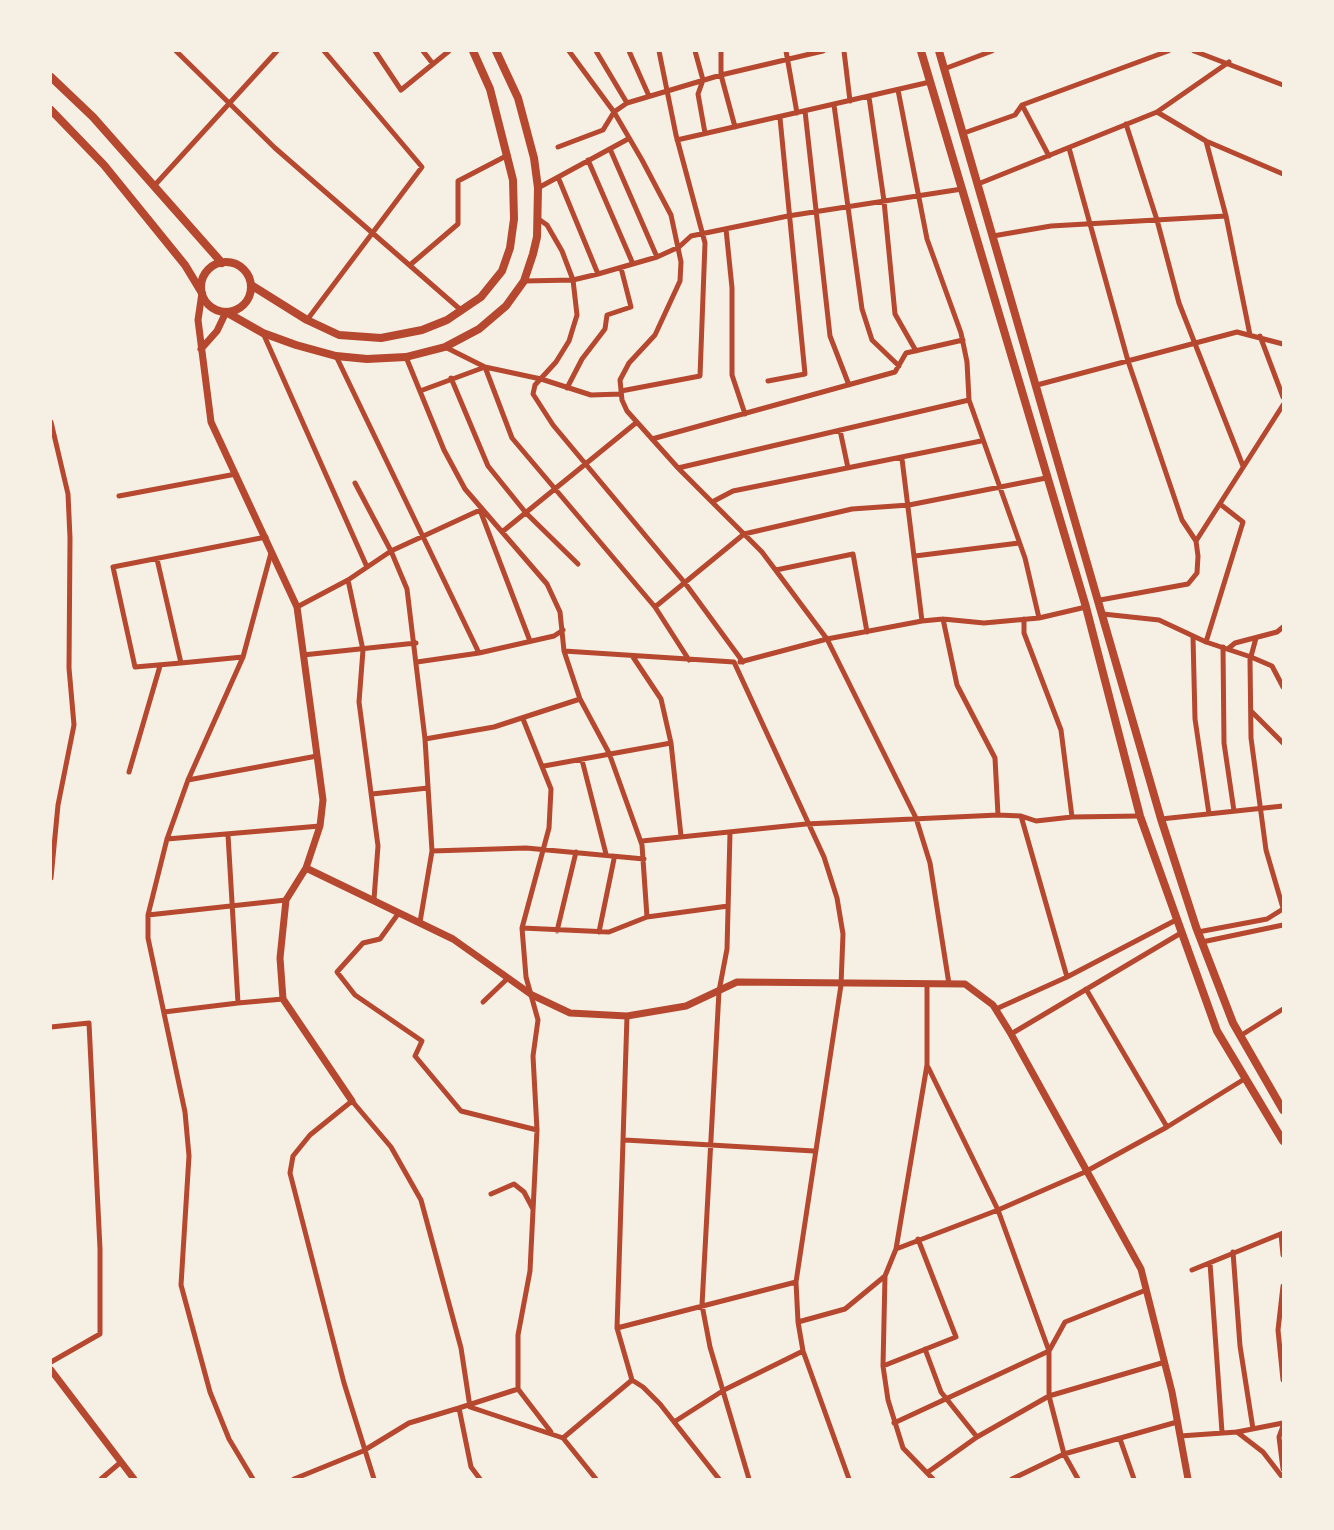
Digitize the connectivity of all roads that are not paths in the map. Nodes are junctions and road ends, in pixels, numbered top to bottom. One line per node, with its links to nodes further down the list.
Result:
1 (176, 51): 38 (street)
2 (278, 51): 38 (street)
3 (324, 51): 76 (street)
4 (375, 51): 25 (street)
5 (423, 51): 25 (street)
6 (449, 51): 25 (street)
7 (473, 51): 57 (main road)
8 (496, 51): 64 (main road)
9 (569, 51): 43 (street)
10 (596, 51): 37 (street)
11 (629, 51): 34 (street)
12 (659, 51): 33 (street)
13 (695, 51): 29 (street)
14 (720, 51): 27 (street)
15 (786, 51): 23 (street)
16 (823, 51): 23 (street)
17 (844, 51): 36 (street)
18 (921, 51): 30 (main road)
19 (939, 51): 26 (main road)
20 (992, 51): 26 (street)
21 (1168, 51): 40 (street)
22 (1197, 52): 24 (street)
23 (787, 58): 27 (street); 45 (street)
24 (1228, 62): 31 (street); 44 (street)
25 (433, 64)
26 (944, 69): 50 (main road)
27 (721, 75): 29 (street); 48 (street)
28 (51, 77): 63 (main road)
29 (703, 80): 33 (street); 49 (street)
30 (930, 82): 32 (street); 65 (main road)
31 (1283, 85)
32 (898, 90): 35 (street); 66 (street)
33 (666, 91): 34 (street); 52 (street)
34 (649, 96): 37 (street)
35 (869, 97): 36 (street); 67 (street)
36 (850, 100): 39 (street)
37 (627, 103): 43 (street)
38 (229, 105): 63 (street); 76 (street)
39 (834, 105): 42 (street); 68 (street)
40 (1022, 105): 50 (street); 58 (street)
41 (51, 110): 89 (main road)
42 (805, 111): 45 (street); 69 (street)
43 (614, 112): 51 (street); 54 (street)
44 (1157, 112): 47 (street); 53 (street)
45 (797, 113): 46 (street)
46 (780, 118): 48 (street); 70 (street)
47 (1126, 124): 55 (street); 73 (street)
48 (735, 127): 49 (street)
49 (705, 133): 52 (street)
50 (964, 133): 62 (main road)
51 (628, 139): 56 (street); 79 (street)
52 (677, 140): 77 (street)
53 (1206, 141): 60 (street); 71 (street)
54 (558, 147)
55 (1069, 148): 58 (street); 74 (street)
56 (610, 149): 59 (street); 80 (street)
57 (508, 155): 83 (street); 90 (main road)
58 (1049, 156): 62 (street)
59 (588, 160): 61 (street); 82 (street)
60 (1283, 174)
61 (558, 177): 64 (street); 85 (street)
62 (978, 184): 78 (main road)
63 (155, 186): 81 (main road)
64 (538, 188): 72 (main road)
65 (962, 189): 66 (street); 130 (main road)
66 (917, 196): 67 (street); 96 (street)
67 (884, 201): 68 (street); 101 (street)
68 (848, 207): 69 (street); 105 (street)
69 (818, 212): 70 (street); 110 (street)
70 (788, 216): 75 (street); 109 (street)
71 (1226, 216): 73 (street); 94 (street)
72 (537, 218): 86 (street); 87 (main road)
73 (1157, 221): 74 (street); 97 (street)
74 (1090, 226): 78 (street); 104 (street)
75 (726, 229): 77 (street); 118 (street)
76 (372, 233): 83 (street); 92 (street)
77 (702, 233): 79 (street); 114 (street)
78 (993, 236): 111 (main road)
79 (679, 247): 80 (street); 114 (street)
80 (657, 257): 82 (street)
81 (222, 263): 88 (main road); 89 (main road)
82 (633, 264): 84 (street)
83 (410, 265): 90 (street)
84 (621, 268): 85 (street); 112 (street)
85 (598, 274): 86 (street)
86 (573, 280): 87 (street); 108 (street)
87 (524, 281): 99 (main road)
88 (251, 285): 91 (main road); 92 (main road)
89 (202, 293): 91 (main road); 100 (street)
90 (462, 311): 92 (main road)
91 (226, 312): 93 (main road); 100 (street)
92 (307, 320)
93 (263, 333): 102 (main road); 151 (street)
94 (1250, 335): 95 (street); 97 (street)
95 (1260, 336): 98 (street); 115 (street)
96 (963, 341): 101 (street); 116 (street)
97 (1194, 344): 104 (street); 126 (street)
98 (1283, 344)
99 (445, 347): 103 (main road); 106 (street)
100 (201, 349): 129 (street)
101 (916, 351): 105 (street)
102 (337, 356): 103 (main road); 142 (street)
103 (406, 357): 113 (street)
104 (1128, 361): 111 (street); 144 (street)
105 (899, 366): 110 (street)
106 (485, 368): 107 (street); 108 (street); 132 (street)
107 (451, 378): 113 (street); 139 (street)
108 (541, 379): 112 (street); 125 (street)
109 (768, 381)
110 (849, 385): 118 (street)
111 (1037, 385): 155 (main road)
112 (567, 388): 114 (street)
113 (420, 391): 138 (street)
114 (621, 392): 120 (street)
115 (1283, 397)
116 (969, 400): 121 (street); 123 (street)
117 (1283, 405): 126 (street)
118 (745, 414): 122 (street)
119 (51, 422): 203 (street)
120 (637, 422): 122 (street); 125 (street)
121 (840, 430): 127 (street); 128 (street)
122 (652, 439): 127 (street)
123 (981, 441): 124 (street); 133 (street)
124 (902, 459): 128 (street); 137 (street)
125 (585, 464): 132 (street); 154 (street)
126 (1243, 466): 136 (street)
127 (678, 468): 135 (street)
128 (848, 468): 135 (street)
129 (236, 474): 134 (street); 143 (street)
130 (1046, 478): 133 (street); 158 (main road)
131 (355, 483): 147 (street)
132 (554, 489): 139 (street); 157 (street)
133 (999, 489): 137 (street); 145 (street)
134 (119, 496)
135 (712, 502): 141 (street)
136 (1220, 504): 144 (street); 171 (street)
137 (909, 505): 141 (street); 148 (street)
138 (480, 510): 140 (street); 142 (street); 170 (street)
139 (526, 513): 140 (street); 150 (street)
140 (502, 532): 165 (street)
141 (744, 534): 152 (street); 154 (street)
142 (423, 536): 147 (street); 176 (street)
143 (266, 537): 146 (street); 149 (street)
144 (1196, 541): 155 (street)
145 (1019, 543): 148 (street); 160 (street)
146 (272, 551): 156 (street); 178 (street)
147 (391, 551): 151 (street); 172 (street)
148 (915, 556): 163 (street)
149 (158, 559): 185 (street); 186 (street)
150 (578, 565)
151 (367, 567): 153 (street)
152 (775, 570): 166 (street); 169 (street)
153 (348, 580): 156 (street); 174 (street)
154 (685, 583): 157 (street); 184 (street)
155 (1100, 600): 159 (main road)
156 (297, 607): 177 (street)
157 (655, 607): 181 (street)
158 (1086, 607): 160 (street); 210 (main road)
159 (1103, 614): 167 (street); 213 (main road)
160 (1039, 618): 162 (street)
161 (943, 619): 162 (street); 163 (street); 208 (street)
162 (1024, 619): 211 (street)
163 (922, 621): 166 (street)
164 (1283, 627): 168 (street)
165 (563, 631): 170 (street); 175 (street)
166 (867, 632): 169 (street)
167 (1193, 637): 171 (street); 207 (street)
168 (1256, 638): 173 (street); 180 (street)
169 (827, 639): 184 (street); 212 (street)
170 (530, 641): 176 (street)
171 (1206, 642): 173 (street)
172 (416, 643): 174 (street); 182 (street)
173 (1226, 648): 180 (street); 206 (street)
174 (363, 650): 177 (street); 201 (street)
175 (564, 651): 179 (street); 188 (street)
176 (480, 653): 182 (street)
177 (303, 655): 195 (street)
178 (243, 657): 185 (street); 199 (street)
179 (633, 657): 181 (street); 192 (street)
180 (1251, 657): 187 (street); 189 (street)
181 (690, 660): 183 (street)
182 (417, 662): 191 (street)
183 (734, 662): 184 (street); 214 (street)
184 (743, 662)
185 (181, 663): 186 (street)
186 (160, 666): 198 (street)
187 (1283, 687)
188 (580, 699): 190 (street); 194 (street)
189 (1250, 710): 193 (street); 205 (street)
190 (523, 719): 191 (street); 197 (street)
191 (425, 739): 200 (street)
192 (671, 743): 194 (street); 218 (street)
193 (1283, 743)
194 (609, 753): 196 (street); 220 (street)
195 (317, 756): 199 (street); 215 (street)
196 (582, 760): 197 (street); 224 (street)
197 (544, 766): 221 (street)
198 (129, 772)
199 (188, 780): 219 (street)
200 (428, 788): 201 (street); 222 (street)
201 (372, 794): 229 (street)
202 (51, 801): 203 (street)
203 (59, 802): 228 (street)
204 (1283, 806): 205 (street)
205 (1262, 810): 206 (street); 233 (street)
206 (1234, 811): 207 (street)
207 (1209, 814): 213 (street)
208 (998, 815): 209 (street); 212 (street)
209 (1021, 816): 211 (street); 248 (street)
210 (1140, 816): 211 (street); 238 (main road)
211 (1072, 817)
212 (916, 818): 214 (street); 251 (street)
213 (1161, 819): 244 (main road)
214 (806, 824): 216 (street); 252 (street)
215 (320, 826): 217 (street); 227 (street)
216 (730, 833): 218 (street); 232 (street)
217 (228, 835): 219 (street); 231 (street)
218 (681, 836): 220 (street)
219 (167, 839): 236 (street)
220 (642, 842): 226 (street)
221 (543, 849): 222 (street); 223 (street); 241 (street)
222 (432, 851): 239 (street)
223 (576, 852): 224 (street); 242 (street)
224 (606, 854): 225 (street)
225 (614, 859): 226 (street); 243 (street)
226 (644, 859): 237 (street)
227 (306, 868): 229 (street); 230 (street)
228 (51, 878)
229 (374, 899): 234 (street)
230 (286, 900): 231 (street); 256 (street)
231 (231, 906): 236 (street); 258 (street)
232 (728, 906): 237 (street); 254 (street)
233 (1283, 909): 235 (street)
234 (398, 914): 239 (street); 271 (street)
235 (1274, 914): 240 (street); 244 (street)
236 (148, 915): 261 (street)
237 (647, 917): 243 (street)
238 (1176, 920): 246 (main road); 248 (street)
239 (420, 922): 249 (street)
240 (1282, 925): 245 (street); 247 (street)
241 (522, 928): 242 (street); 255 (street)
242 (557, 931): 243 (street)
243 (598, 932)
244 (1198, 932): 247 (main road)
245 (1283, 932)
246 (1181, 933): 253 (street); 267 (main road)
247 (1202, 943): 265 (main road)
248 (1067, 978): 259 (street)
249 (507, 979): 255 (street); 257 (street)
250 (927, 984): 251 (street); 252 (street); 266 (street)
251 (949, 984): 259 (street)
252 (841, 985): 254 (street); 275 (street)
253 (1086, 989): 264 (street); 270 (street)
254 (719, 991): 262 (street); 274 (street)
255 (532, 995): 262 (street); 271 (street)
256 (282, 999): 258 (street); 268 (street)
257 (483, 1002)
258 (238, 1003): 261 (street)
259 (996, 1009): 264 (street)
260 (1283, 1009): 265 (street)
261 (164, 1012): 329 (street)
262 (628, 1016): 272 (street)
263 (51, 1027): 297 (street)
264 (1011, 1034): 276 (street)
265 (1240, 1036): 269 (main road)
266 (927, 1065): 278 (street); 282 (street)
267 (1246, 1078): 270 (street); 273 (main road)
268 (352, 1101): 307 (street); 321 (street)
269 (1283, 1110)
270 (1167, 1127): 276 (street)
271 (537, 1130): 279 (street)
272 (625, 1140): 274 (street); 293 (street)
273 (1283, 1141)
274 (710, 1144): 275 (street); 291 (street)
275 (814, 1151): 288 (street)
276 (1085, 1172): 278 (street); 290 (street)
277 (491, 1194): 279 (street)
278 (998, 1210): 281 (street); 296 (street)
279 (534, 1212): 303 (street)
280 (1282, 1234): 283 (street); 284 (street)
281 (918, 1239): 282 (street); 294 (street)
282 (896, 1249): 287 (street)
283 (1233, 1252): 285 (street); 313 (street)
284 (1283, 1255)
285 (1210, 1262): 286 (street); 315 (street)
286 (1192, 1270)
287 (886, 1276): 292 (street); 299 (street)
288 (796, 1282): 291 (street); 292 (street)
289 (1283, 1286): 302 (street)
290 (1146, 1290): 296 (street); 298 (street)
291 (702, 1305): 293 (street); 304 (street)
292 (797, 1322): 295 (street)
293 (617, 1328): 301 (street)
294 (925, 1349): 299 (street); 306 (street)
295 (803, 1350): 304 (street); 336 (street)
296 (1049, 1351): 305 (street); 306 (street)
297 (51, 1362)
298 (1165, 1362): 305 (street); 310 (street)
299 (883, 1366): 311 (street)
300 (51, 1370): 323 (street)
301 (632, 1380): 309 (street); 319 (street)
302 (1283, 1380)
303 (518, 1389): 307 (street); 314 (street)
304 (724, 1390): 309 (street); 335 (street)
305 (1049, 1395): 318 (street); 322 (street)
306 (947, 1400): 311 (street); 318 (street)
307 (470, 1407): 308 (street); 314 (street)
308 (459, 1408): 321 (street); 332 (street)
309 (674, 1422): 334 (street)
310 (1177, 1422): 317 (street); 320 (street)
311 (894, 1423): 325 (street)
312 (1283, 1425): 313 (street); 324 (street)
313 (1253, 1430): 316 (street)
314 (551, 1432): 319 (street)
315 (1222, 1432): 316 (street); 317 (street)
316 (1237, 1432): 326 (street)
317 (1180, 1436): 341 (street)
318 (977, 1437): 325 (street)
319 (563, 1438): 333 (street)
320 (1120, 1439): 322 (street); 340 (street)
321 (363, 1451): 330 (street); 331 (street)
322 (1064, 1454): 338 (street); 339 (street)
323 (121, 1462): 327 (street); 328 (street)
324 (1283, 1469)
325 (928, 1472): 337 (street)
326 (1283, 1478)
327 (101, 1479)
328 (134, 1479)
329 (253, 1479)
330 (294, 1479)
331 (374, 1479)
332 (480, 1479)
333 (596, 1479)
334 (719, 1479)
335 (749, 1479)
336 (849, 1479)
337 (933, 1479)
338 (1012, 1479)
339 (1079, 1479)
340 (1134, 1479)
341 (1188, 1479)

